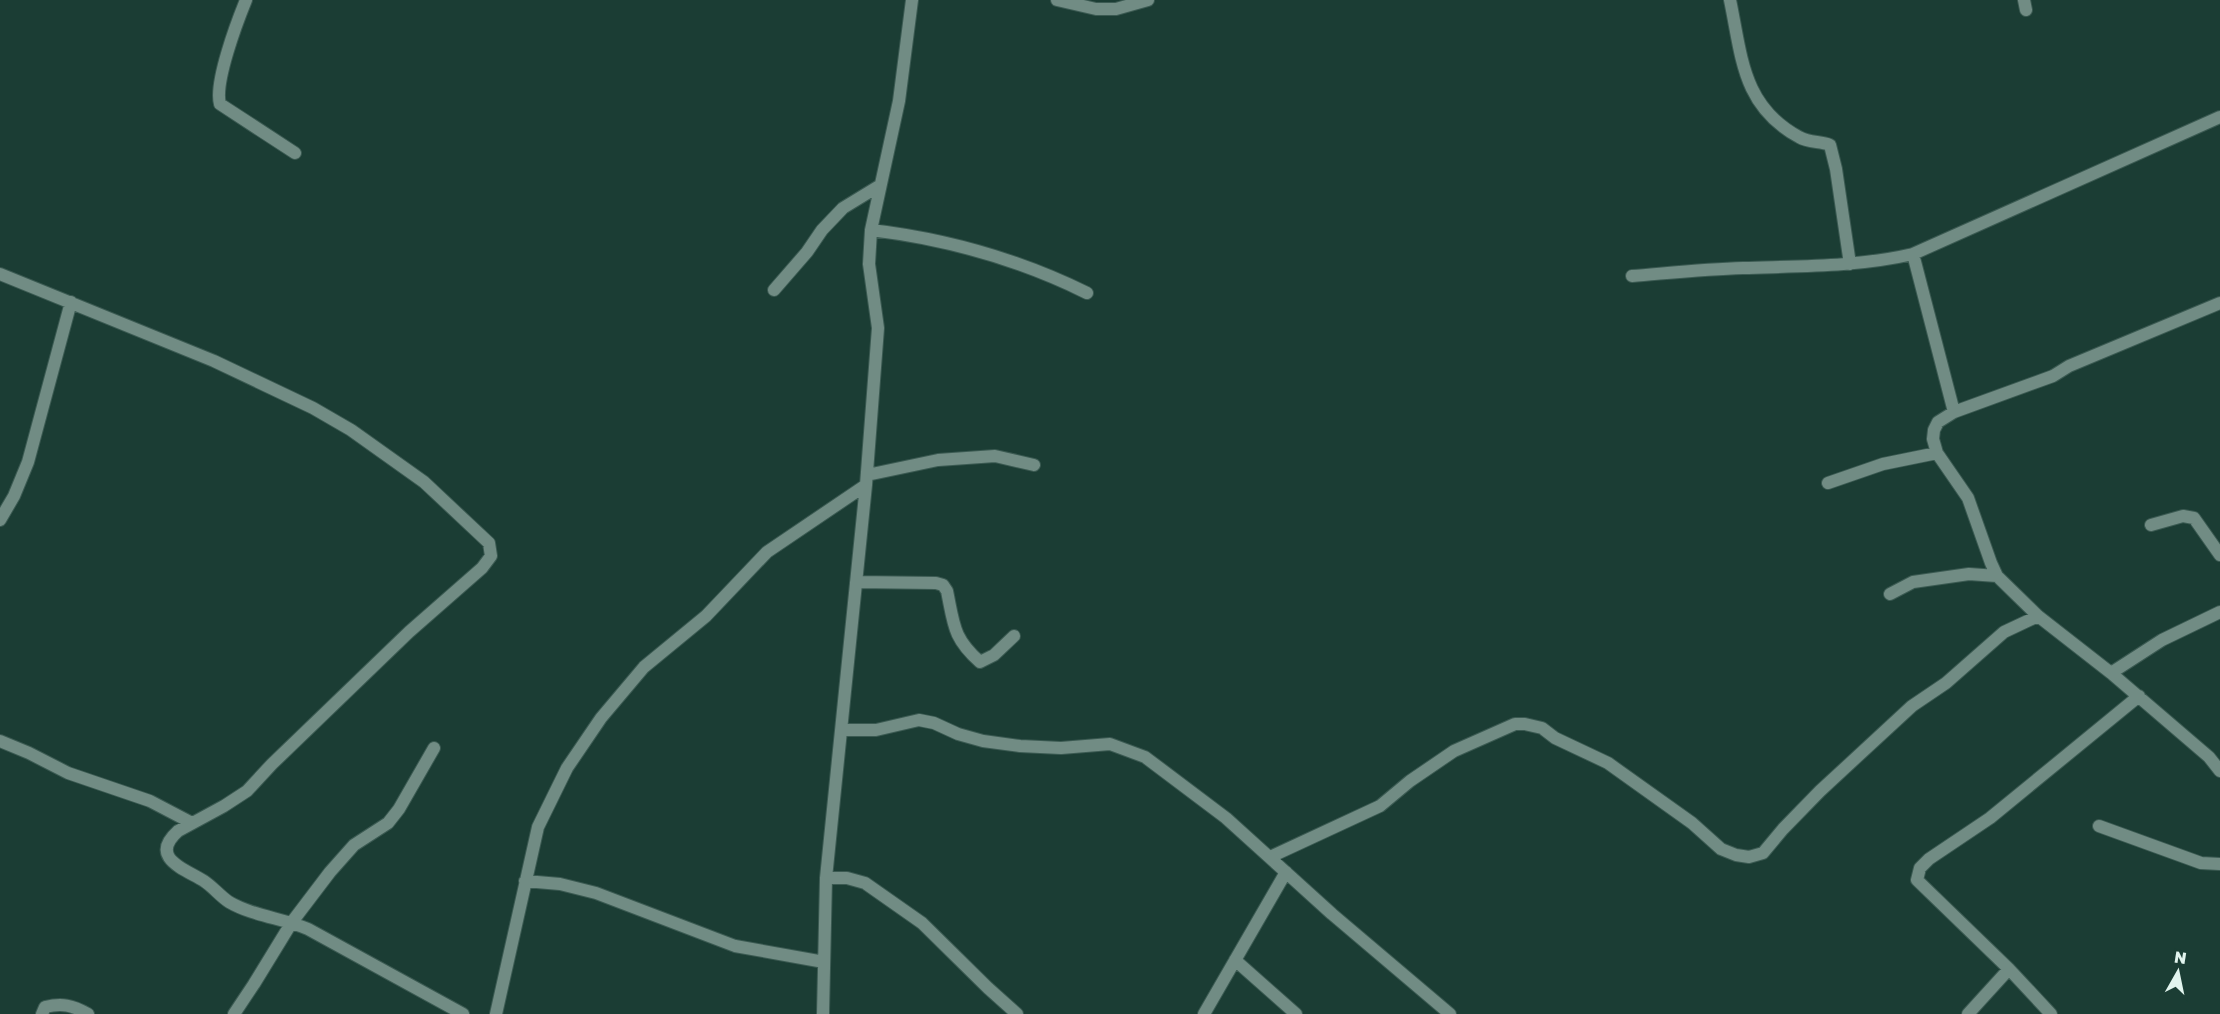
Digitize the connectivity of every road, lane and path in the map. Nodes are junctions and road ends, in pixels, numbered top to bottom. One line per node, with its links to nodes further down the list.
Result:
1 (246, 0): 7 (street)
2 (912, 0): 8 (street)
3 (1056, 0): 4 (street)
4 (1148, 0)
5 (1730, 0): 11 (street)
6 (2220, 117): 10 (street)
7 (295, 153)
8 (879, 186): 9 (street); 14 (street)
9 (871, 230): 15 (street); 21 (street)
10 (1913, 254): 11 (street); 18 (street)
11 (1850, 264): 13 (street)
12 (0, 274): 16 (street)
13 (1632, 276)
14 (774, 290)
15 (1087, 294)
16 (71, 302): 23 (street); 38 (street)
17 (2220, 303): 18 (street)
18 (1954, 412): 19 (street)
19 (1937, 453): 22 (street); 26 (street)
20 (1034, 465): 21 (street)
21 (867, 480): 27 (street); 44 (street)
22 (1828, 483)
23 (0, 520)
24 (2151, 525): 25 (street)
25 (2220, 555)
26 (1997, 576): 28 (street); 30 (street)
27 (856, 582): 31 (street); 34 (street)
28 (1890, 594)
29 (2220, 612): 32 (street)
30 (2038, 616): 32 (street); 40 (street)
31 (1014, 636)
32 (2111, 673): 33 (street)
33 (2139, 696): 37 (street); 48 (street)
34 (841, 730): 40 (street); 43 (street)
35 (0, 741): 38 (street)
36 (434, 748): 45 (street)
37 (2220, 771)
38 (192, 823): 45 (street)
39 (2099, 826): 41 (street)
40 (1270, 857): 42 (street)
41 (2220, 864)
42 (1286, 872): 46 (street); 58 (street)
43 (826, 878): 47 (street); 55 (street)
44 (525, 881): 47 (street); 53 (street)
45 (292, 922): 51 (street); 52 (street)
46 (1236, 960): 56 (street); 57 (street)
47 (824, 962): 54 (street)
48 (2009, 969): 59 (street); 60 (street)
49 (42, 1014): 50 (street)
50 (88, 1014)
51 (234, 1014)
52 (463, 1014)
53 (496, 1014)
54 (823, 1014)
55 (1017, 1014)
56 (1204, 1014)
57 (1296, 1014)
58 (1450, 1014)
59 (1968, 1014)
60 (2051, 1014)

